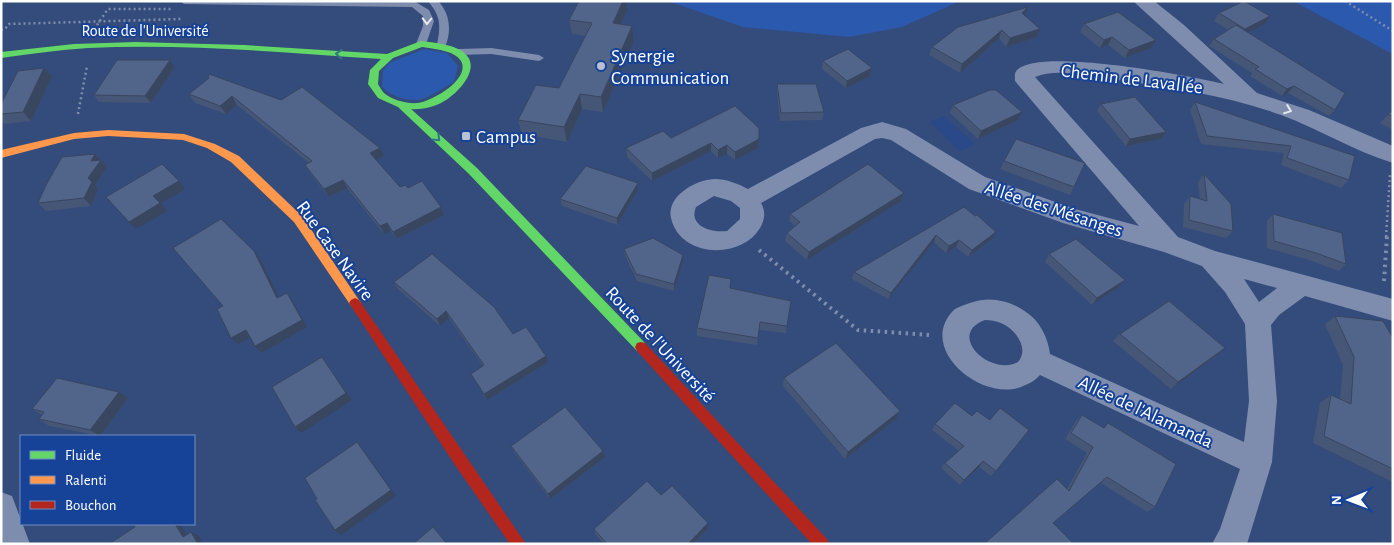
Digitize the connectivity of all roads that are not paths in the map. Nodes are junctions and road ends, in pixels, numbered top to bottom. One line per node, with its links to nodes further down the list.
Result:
1 (184, 1): 2 (lane)
2 (215, 1): 5 (lane, one-way to 5)
3 (432, 1): 6 (lane)
4 (1142, 1): 13 (street)
5 (421, 44): 6 (main road, Route de l'Université); 10 (main road, Route de l'Université)
6 (442, 45): 8 (main road, Route de l'Université)
7 (290, 51): 9 (main road, Route de l'Université); 10 (main road, Route de l'Université, one-way to 7); 12 (main road, Route de l'Université)
8 (459, 52): 11 (lane); 14 (main road, Route de l'Université)
9 (1, 55)
10 (388, 56): 15 (main road, Route de l'Université)
11 (539, 58)
12 (326, 64)
13 (1251, 98): 19 (street, Chemin de Lavallée, one-way to 19); 22 (street, Chemin de Lavallée)
14 (442, 99): 15 (main road, Route de l'Université); 16 (main road)
15 (402, 106): 20 (main road, Route de l'Université, one-way to 20)
16 (444, 112)
17 (453, 138): 20 (main road, Route de l'Université)
18 (1, 154): 31 (main road, Rue Case Navire)
19 (1392, 155)
20 (473, 171): 32 (main road, Route de l'Université)
21 (747, 200): 21 (street); 22 (street, Allée des Mésanges)
22 (1169, 244): 23 (street, Allée des Mésanges)
23 (1209, 259): 24 (street, Allée des Mésanges); 26 (street)
24 (1302, 285): 25 (street, Allée des Mésanges); 26 (street)
25 (1387, 308)
26 (1258, 322): 28 (street)
27 (1035, 360): 27 (street); 28 (street, Allée de l'Alamanda)
28 (1257, 462): 33 (street)
29 (1, 507): 30 (street)
30 (14, 544)
31 (518, 544)
32 (822, 544)
33 (1228, 544)

